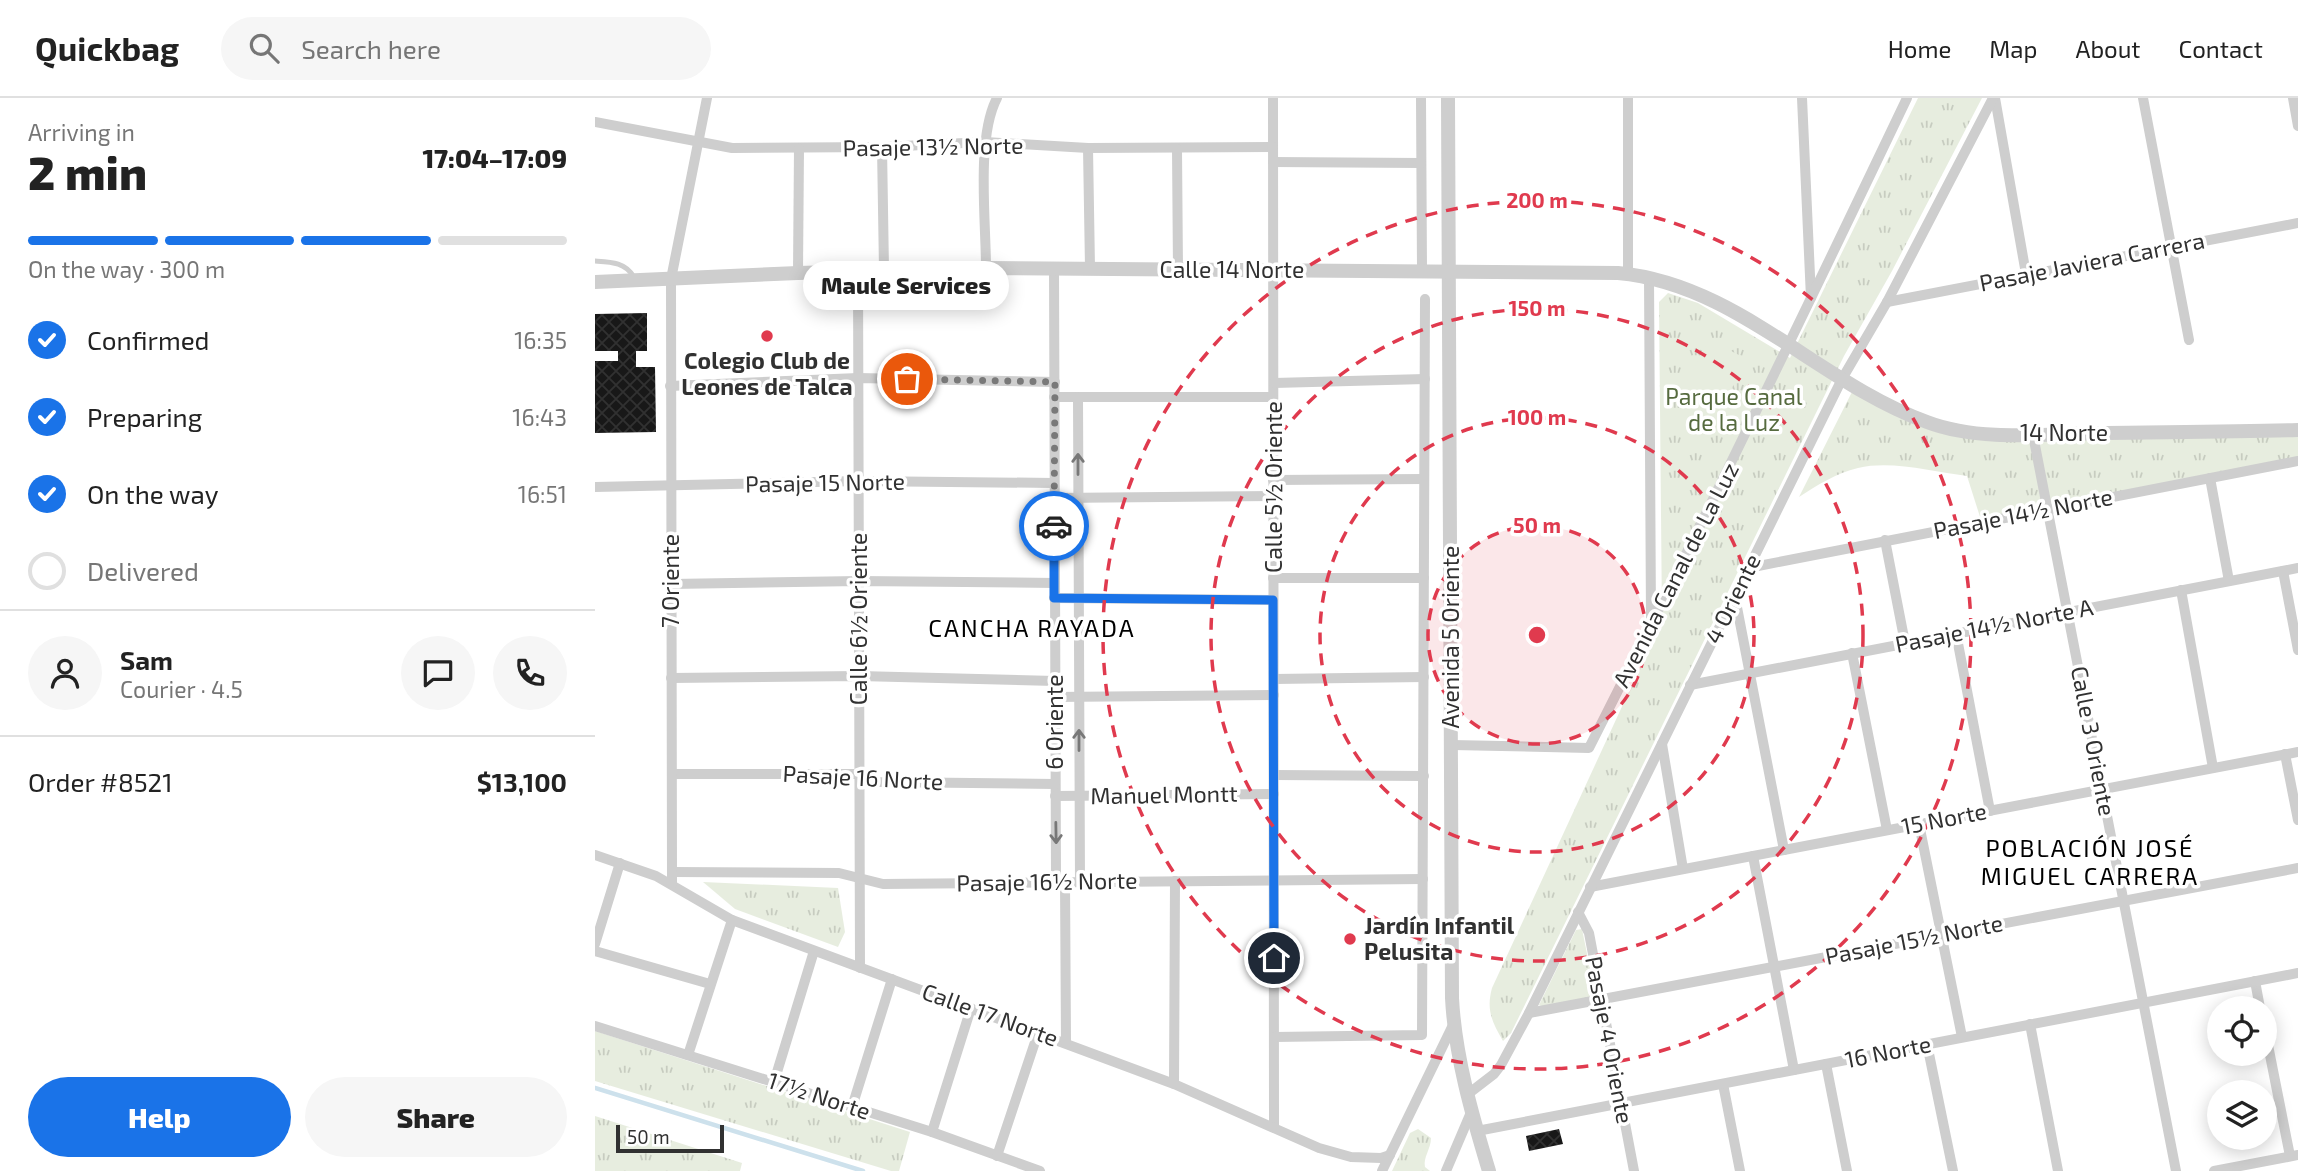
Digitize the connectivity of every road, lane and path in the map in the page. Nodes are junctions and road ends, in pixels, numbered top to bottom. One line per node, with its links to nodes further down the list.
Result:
1 (707, 98): 14 (street, 7 Oriente)
2 (997, 98): 15 (street)
3 (1273, 98): 19 (street, Calle 5½ Oriente)
4 (1421, 98): 22 (street)
5 (1448, 98): 33 (street, Avenida 5 Oriente)
6 (1628, 98): 36 (street)
7 (1802, 98): 43 (street)
8 (1907, 98): 43 (street, Avenida Canal de La Luz)
9 (1994, 98): 37 (street); 44 (street, 4 Oriente)
10 (2143, 98): 24 (street)
11 (2293, 98): 13 (street)
12 (595, 121): 14 (street, Pasaje 13½ Norte)
13 (2298, 126)
14 (698, 142): 17 (street, Pasaje 13½ Norte); 39 (street, 7 Oriente)
15 (985, 142): 16 (street, Pasaje 13½ Norte); 18 (street, Pasaje 13½ Norte); 26 (street)
16 (882, 147): 17 (street, Pasaje 13½ Norte); 30 (street)
17 (799, 148): 35 (street)
18 (1088, 148): 20 (street, Pasaje 13½ Norte); 28 (street)
19 (1273, 148): 20 (street, Pasaje 13½ Norte); 21 (street, Calle 5½ Oriente)
20 (1177, 149): 31 (street)
21 (1273, 162): 22 (street); 29 (street, Calle 5½ Oriente)
22 (1421, 163): 32 (street)
23 (2298, 223): 24 (street, Pasaje Javiera Carrera)
24 (2171, 246): 37 (street, Pasaje Javiera Carrera); 45 (street)
25 (595, 261): 40 (lane)
26 (986, 268): 27 (street, Calle 14 Norte); 30 (street, Calle 14 Norte)
27 (1053, 268): 28 (street, Calle 14 Norte); 50 (street, 6 Oriente)
28 (1090, 268): 31 (street, Calle 14 Norte)
29 (1273, 269): 31 (street, Calle 14 Norte); 32 (street, Calle 14 Norte); 51 (street, Calle 5½ Oriente)
30 (884, 270): 34 (street, Calle 14 Norte)
31 (1178, 270)
32 (1422, 270): 33 (street, Calle 14 Norte)
33 (1449, 270): 36 (street, Calle 14 Norte); 102 (street, Avenida 5 Oriente)
34 (858, 271): 35 (street, Calle 14 Norte); 47 (street, Calle 6½ Oriente)
35 (797, 273): 39 (street, Calle 14 Norte)
36 (1628, 274): 38 (street, Calle 14 Norte)
37 (2026, 274): 44 (street, Pasaje Javiera Carrera)
38 (1649, 277): 46 (street, Calle 14 Norte); 86 (street)
39 (671, 279): 40 (street, Calle 14 Norte); 52 (street, 7 Oriente)
40 (636, 280): 41 (street, Calle 14 Norte)
41 (595, 282)
42 (1425, 299): 48 (street)
43 (1811, 300): 46 (street, Avenida Canal de La Luz)
44 (1887, 302): 49 (street, 4 Oriente)
45 (2189, 340)
46 (1789, 344): 49 (street, Calle 14 Norte); 86 (street, Avenida Canal de La Luz)
47 (858, 378): 50 (street); 52 (street); 62 (street, Calle 6½ Oriente)
48 (1425, 379): 51 (street); 60 (street)
49 (1842, 379): 57 (street, 14 Norte); 71 (street, 4 Oriente)
50 (1055, 382): 53 (street, 6 Oriente)
51 (1274, 383): 55 (street, Calle 5½ Oriente)
52 (670, 386): 65 (street, 7 Oriente)
53 (1054, 397): 54 (street); 63 (street, 6 Oriente)
54 (1078, 397): 55 (street); 67 (street, 6 Oriente, one-way to 54)
55 (1273, 397): 61 (street, Calle 5½ Oriente)
56 (2298, 430): 57 (street, 14 Norte)
57 (2033, 435): 69 (street, Calle 3 Oriente)
58 (2298, 461): 59 (street, Pasaje 14½ Norte)
59 (2210, 478): 69 (street, Pasaje 14½ Norte); 76 (street)
60 (1425, 479): 61 (street); 75 (street)
61 (1273, 480): 66 (street, Calle 5½ Oriente)
62 (858, 481): 63 (street, Pasaje 15 Norte); 65 (street, Pasaje 15 Norte); 77 (street, Calle 6½ Oriente)
63 (1054, 483): 68 (street, 6 Oriente)
64 (595, 487): 65 (street, Pasaje 15 Norte)
65 (671, 487): 79 (street, 7 Oriente)
66 (1273, 496): 67 (street); 74 (street, Calle 5½ Oriente)
67 (1078, 497): 68 (street); 83 (street, 6 Oriente)
68 (1054, 498): 78 (street, 6 Oriente)
69 (2048, 509): 70 (street, Pasaje 14½ Norte); 85 (street, Calle 3 Oriente)
70 (1885, 540): 71 (street, Pasaje 14½ Norte); 88 (street)
71 (1748, 568): 81 (street, 4 Oriente)
72 (2298, 568): 73 (street, Pasaje 14½ Norte A)
73 (2283, 571): 76 (street, Pasaje 14½ Norte A); 89 (street)
74 (1273, 578): 75 (street); 84 (street, Calle 5½ Oriente)
75 (1424, 578): 93 (street)
76 (2229, 581): 80 (street, Pasaje 14½ Norte A)
77 (859, 582): 78 (street); 79 (street); 92 (street, Calle 6½ Oriente)
78 (1055, 583): 82 (street, 6 Oriente)
79 (671, 584): 94 (street, 7 Oriente)
80 (2181, 590): 85 (street, Pasaje 14½ Norte A); 105 (street)
81 (1735, 597): 91 (street); 97 (street, 4 Oriente)
82 (1054, 598): 83 (street); 96 (street, 6 Oriente)
83 (1079, 598): 84 (street); 100 (street, 6 Oriente)
84 (1273, 600): 95 (street, Calle 5½ Oriente)
85 (2067, 612): 87 (street, Pasaje 14½ Norte A); 111 (street, Calle 3 Oriente)
86 (1651, 625): 102 (street, Avenida Canal de La Luz)
87 (1956, 633): 88 (street, Pasaje 14½ Norte A); 115 (street)
88 (1905, 643): 90 (street, Pasaje 14½ Norte A)
89 (2298, 650)
90 (1852, 653): 91 (street, Pasaje 14½ Norte A); 118 (street)
91 (1749, 672): 97 (street, Pasaje 14½ Norte A); 119 (street)
92 (859, 676): 94 (street); 96 (street); 106 (street, Calle 6½ Oriente)
93 (1424, 677): 95 (street); 109 (street)
94 (671, 678): 107 (street, 7 Oriente)
95 (1273, 679): 98 (street, Calle 5½ Oriente)
96 (1055, 681): 99 (street, 6 Oriente)
97 (1690, 685): 101 (street, 4 Oriente)
98 (1273, 695): 100 (street); 108 (street, Calle 5½ Oriente)
99 (1054, 697): 100 (street); 110 (street, 6 Oriente)
100 (1079, 697): 114 (street, 6 Oriente, one-way to 100)
101 (1662, 744): 124 (street); 133 (street, 4 Oriente)
102 (1451, 745): 152 (street, Avenida 5 Oriente)
103 (2298, 752): 104 (street, 15 Norte)
104 (2285, 754): 105 (street, 15 Norte); 116 (street)
105 (2213, 768): 111 (street, 15 Norte)
106 (859, 774): 107 (street, Pasaje 16 Norte); 110 (street, Pasaje 16 Norte); 126 (street, Calle 6½ Oriente)
107 (672, 775): 125 (street, 7 Oriente)
108 (1274, 775): 109 (street); 112 (street, Calle 5½ Oriente)
109 (1424, 776): 127 (street)
110 (1055, 783): 113 (street, 6 Oriente)
111 (2102, 789): 115 (street, 15 Norte); 134 (street, Calle 3 Oriente)
112 (1273, 794): 114 (street, Manuel Montt); 129 (street, Calle 5½ Oriente)
113 (1055, 796): 114 (street, Manuel Montt); 130 (street, 6 Oriente, one-way to 130)
114 (1079, 797): 131 (street, 6 Oriente)
115 (1990, 810): 117 (street, 15 Norte)
116 (2298, 820)
117 (1919, 824): 118 (street, 15 Norte); 137 (street)
118 (1887, 830): 119 (street, 15 Norte)
119 (1784, 850): 121 (street, 15 Norte)
120 (595, 855): 122 (street, Calle 17 Norte)
121 (1753, 856): 124 (street, 15 Norte); 141 (street)
122 (620, 863): 132 (street, Calle 17 Norte); 138 (street)
123 (2298, 867): 134 (street, Pasaje 15½ Norte)
124 (1683, 869): 133 (street, 15 Norte)
125 (672, 872): 126 (street, Pasaje 16½ Norte); 132 (street, 7 Oriente)
126 (859, 878): 130 (street, Pasaje 16½ Norte); 142 (street, Calle 6½ Oriente)
127 (1423, 879): 129 (street, Pasaje 16½ Norte); 156 (street)
128 (1175, 881): 129 (street, Pasaje 16½ Norte); 131 (street, Pasaje 16½ Norte); 165 (street)
129 (1274, 881): 156 (street, Calle 5½ Oriente)
130 (1061, 882): 131 (street, Pasaje 16½ Norte); 158 (street, 6 Oriente)
131 (1080, 882)
132 (672, 884): 136 (street, Calle 17 Norte)
133 (1590, 887): 135 (street, 4 Oriente)
134 (2124, 901): 137 (street, Pasaje 15½ Norte); 149 (street, Calle 3 Oriente)
135 (1578, 912): 148 (street, Pasaje 4 Oriente); 151 (street, 4 Oriente)
136 (732, 920): 140 (street, Calle 17 Norte); 146 (street)
137 (1942, 935): 141 (street, Pasaje 15½ Norte); 157 (street)
138 (595, 944)
139 (595, 951): 146 (street)
140 (814, 951): 142 (street, Calle 17 Norte); 164 (street)
141 (1774, 967): 148 (street, Pasaje 15½ Norte); 163 (street)
142 (860, 968): 144 (street, Calle 17 Norte)
143 (2298, 973): 145 (street, 16 Norte)
144 (892, 979): 150 (street, Calle 17 Norte); 169 (street)
145 (2255, 981): 147 (street); 149 (street, 16 Norte)
146 (711, 984): 160 (street)
147 (2258, 996)
148 (1602, 999): 151 (street, Pasaje 15½ Norte); 168 (street, Pasaje 4 Oriente)
149 (2143, 1002): 153 (street, 16 Norte); 186 (street, Calle 3 Oriente)
150 (971, 1008): 155 (street, Calle 17 Norte); 173 (street)
151 (1529, 1013): 167 (street, 4 Oriente)
152 (1454, 1023): 167 (street, Avenida 5 Oriente); 174 (street)
153 (2030, 1024): 157 (street, 16 Norte); 185 (street)
154 (595, 1026): 160 (street, 17½ Norte)
155 (1038, 1034): 158 (street, Calle 17 Norte); 175 (street)
156 (1274, 1037): 171 (street, Calle 5½ Oriente)
157 (1962, 1037): 159 (street, 16 Norte)
158 (1066, 1043): 165 (street, Calle 17 Norte)
159 (1927, 1044): 161 (street, 16 Norte); 184 (street)
160 (688, 1055): 164 (street, 17½ Norte)
161 (1826, 1064): 163 (street, 16 Norte); 183 (street)
162 (2273, 1066): 176 (street)
163 (1794, 1070): 166 (street, 16 Norte)
164 (774, 1082): 169 (street, 17½ Norte)
165 (1174, 1084): 171 (street, Calle 17 Norte)
166 (1723, 1084): 168 (street, 16 Norte); 182 (street)
167 (1468, 1094): 170 (street, Avenida 5 Oriente)
168 (1621, 1103): 172 (street, 16 Norte); 181 (street, Pasaje 4 Oriente)
169 (852, 1107): 173 (street, 17½ Norte)
170 (1472, 1110): 172 (street, Avenida 5 Oriente); 179 (street)
171 (1274, 1128): 174 (street, Calle 17 Norte)
172 (1477, 1131): 180 (street, Avenida 5 Oriente)
173 (932, 1132): 175 (street, 17½ Norte)
174 (1390, 1155): 178 (street)
175 (997, 1156): 177 (street, 17½ Norte)
176 (2294, 1156): 187 (street)
177 (1040, 1171)
178 (1382, 1171)
179 (1446, 1171)
180 (1489, 1171)
181 (1634, 1171)
182 (1740, 1171)
183 (1847, 1171)
184 (1952, 1171)
185 (2058, 1171)
186 (2176, 1171)
187 (2214, 1171)

